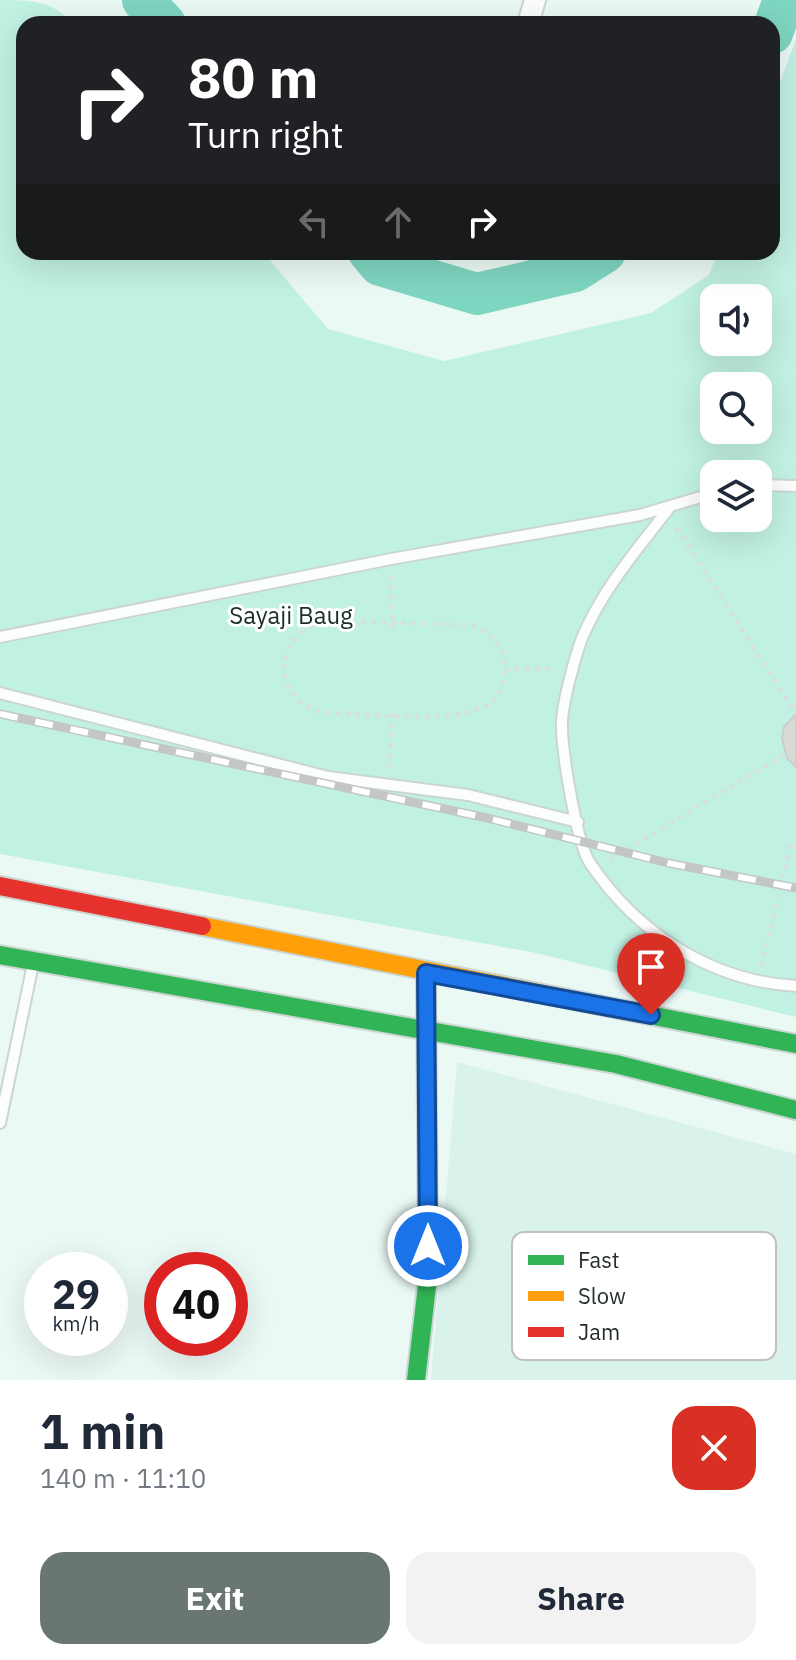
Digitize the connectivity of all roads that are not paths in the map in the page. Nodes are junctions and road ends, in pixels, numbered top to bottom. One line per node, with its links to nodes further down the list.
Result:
1 (772, 485): 2 (lane)
2 (796, 486)
3 (700, 498): 4 (lane)
4 (669, 509): 5 (lane); 7 (lane)
5 (0, 637)
6 (0, 693): 7 (lane)
7 (578, 822): 12 (lane)
8 (0, 886): 11 (main road)
9 (0, 955): 10 (main road)
10 (34, 962): 13 (main road); 16 (lane)
11 (426, 973): 13 (main road); 14 (main road)
12 (796, 986)
13 (426, 1029): 15 (main road); 17 (main road)
14 (796, 1044)
15 (796, 1110)
16 (0, 1123)
17 (416, 1380)

